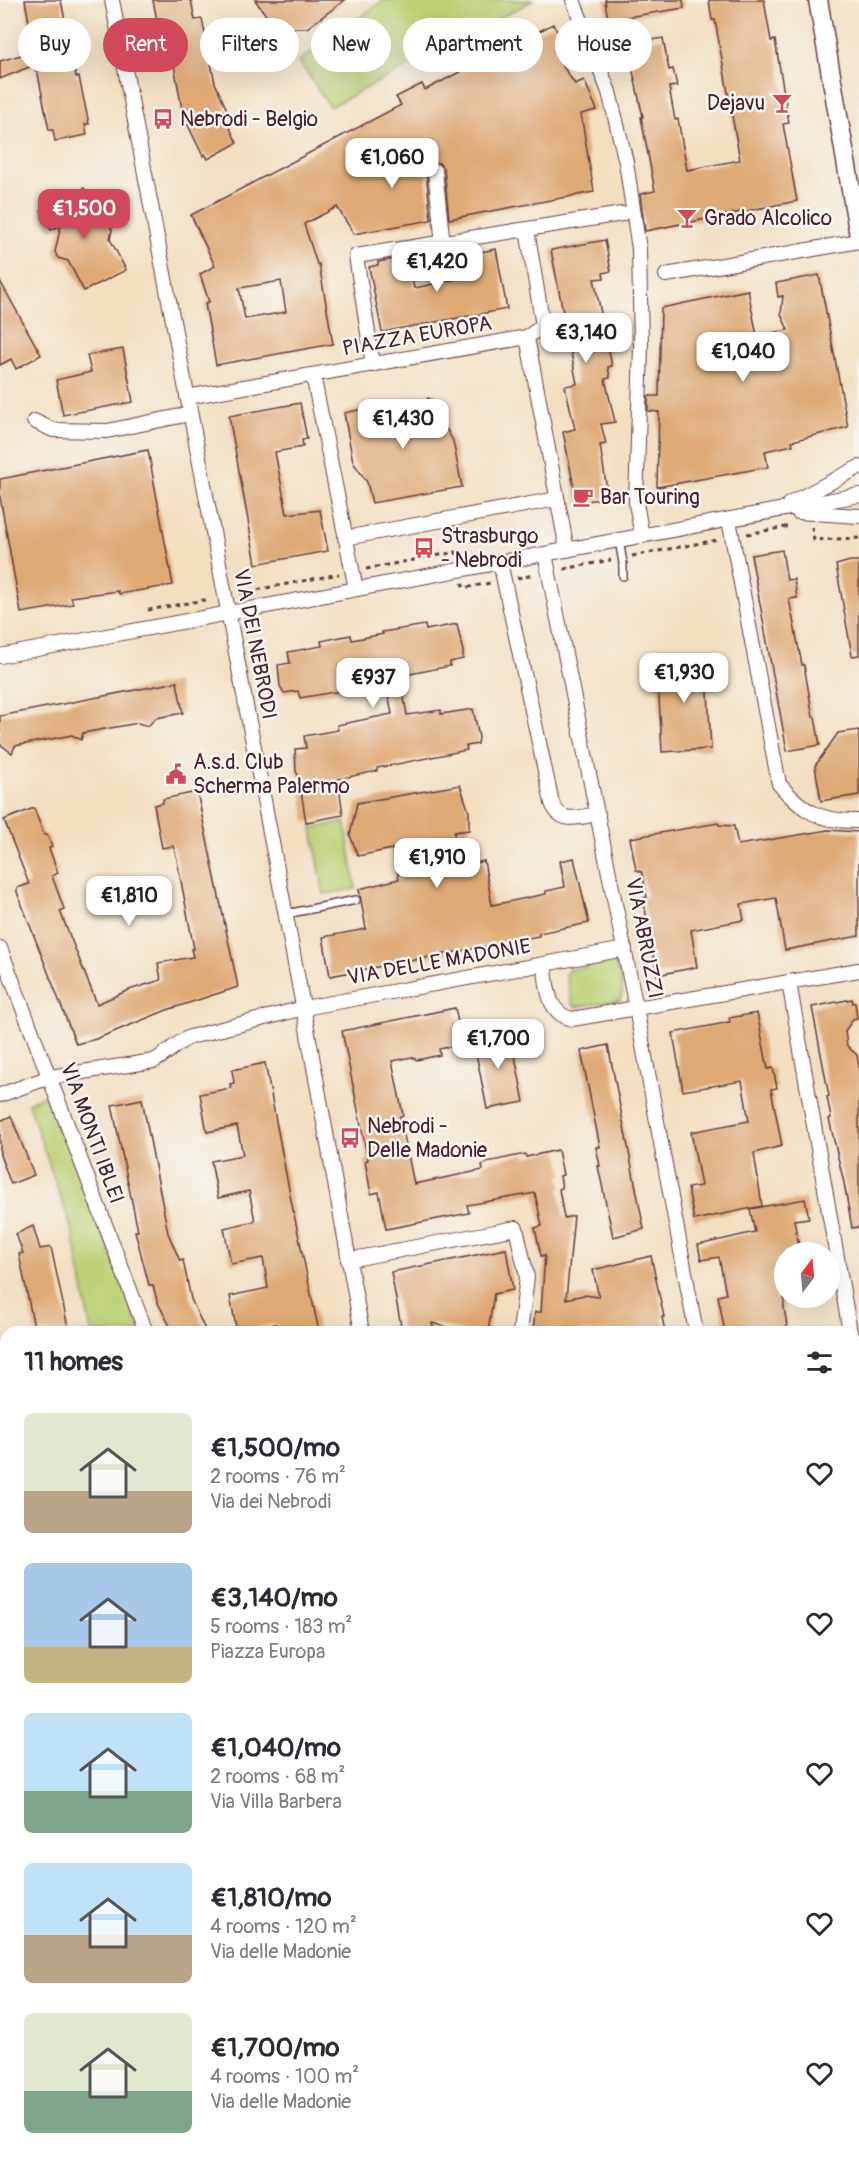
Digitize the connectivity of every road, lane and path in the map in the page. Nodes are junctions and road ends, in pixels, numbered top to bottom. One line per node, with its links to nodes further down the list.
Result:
1 (112, 0): 13 (street, VIA DEI NEBRODI)
2 (573, 0): 22 (street)
3 (818, 0): 7 (street)
4 (435, 171): 8 (street)
5 (622, 214): 6 (street)
6 (527, 230): 8 (street); 10 (street)
7 (859, 238): 9 (street)
8 (443, 244): 11 (street)
9 (666, 275)
10 (528, 337): 11 (street, PIAZZA EUROPA); 18 (street)
11 (373, 365): 12 (street, PIAZZA EUROPA)
12 (313, 375): 13 (street, PIAZZA EUROPA); 23 (street)
13 (187, 397): 14 (street, VIA DEI NEBRODI)
14 (190, 414): 15 (street); 32 (street, VIA DEI NEBRODI)
15 (34, 420)
16 (859, 467): 19 (street)
17 (859, 495): 19 (street)
18 (557, 499): 23 (street); 25 (street)
19 (778, 510): 20 (street); 21 (street)
20 (859, 516)
21 (729, 520): 22 (street); 35 (street)
22 (642, 536): 24 (street)
23 (345, 538): 31 (street)
24 (618, 540): 25 (street); 28 (lane)
25 (567, 550): 26 (street)
26 (545, 554): 27 (street); 34 (street, VIA ABRUZZI)
27 (500, 562): 31 (street); 34 (street)
28 (623, 576)
29 (470, 587): 30 (path)
30 (464, 588)
31 (356, 589): 32 (street)
32 (228, 613): 33 (street); 37 (street, VIA DEI NEBRODI)
33 (0, 656)
34 (598, 814): 39 (street, VIA ABRUZZI)
35 (859, 821)
36 (356, 900): 37 (lane)
37 (286, 914): 43 (street, VIA DEI NEBRODI)
38 (0, 948): 45 (street, VIA MONTI IBLEI)
39 (625, 949): 40 (street); 44 (street, VIA ABRUZZI)
40 (544, 964): 43 (street, VIA DELLE MADONIE); 44 (street, VIA DELLE MADONIE)
41 (859, 970): 42 (street, VIA DELLE MADONIE)
42 (789, 982): 44 (street, VIA DELLE MADONIE); 52 (street)
43 (303, 1008): 45 (street, VIA DELLE MADONIE); 47 (street, VIA DEI NEBRODI)
44 (636, 1008): 51 (street, VIA ABRUZZI)
45 (50, 1077): 46 (street, VIA DELLE MADONIE); 48 (street, VIA MONTI IBLEI)
46 (0, 1095)
47 (348, 1260): 49 (street, VIA DEI NEBRODI); 50 (street)
48 (144, 1326)
49 (361, 1326)
50 (521, 1326)
51 (695, 1326)
52 (849, 1326)

